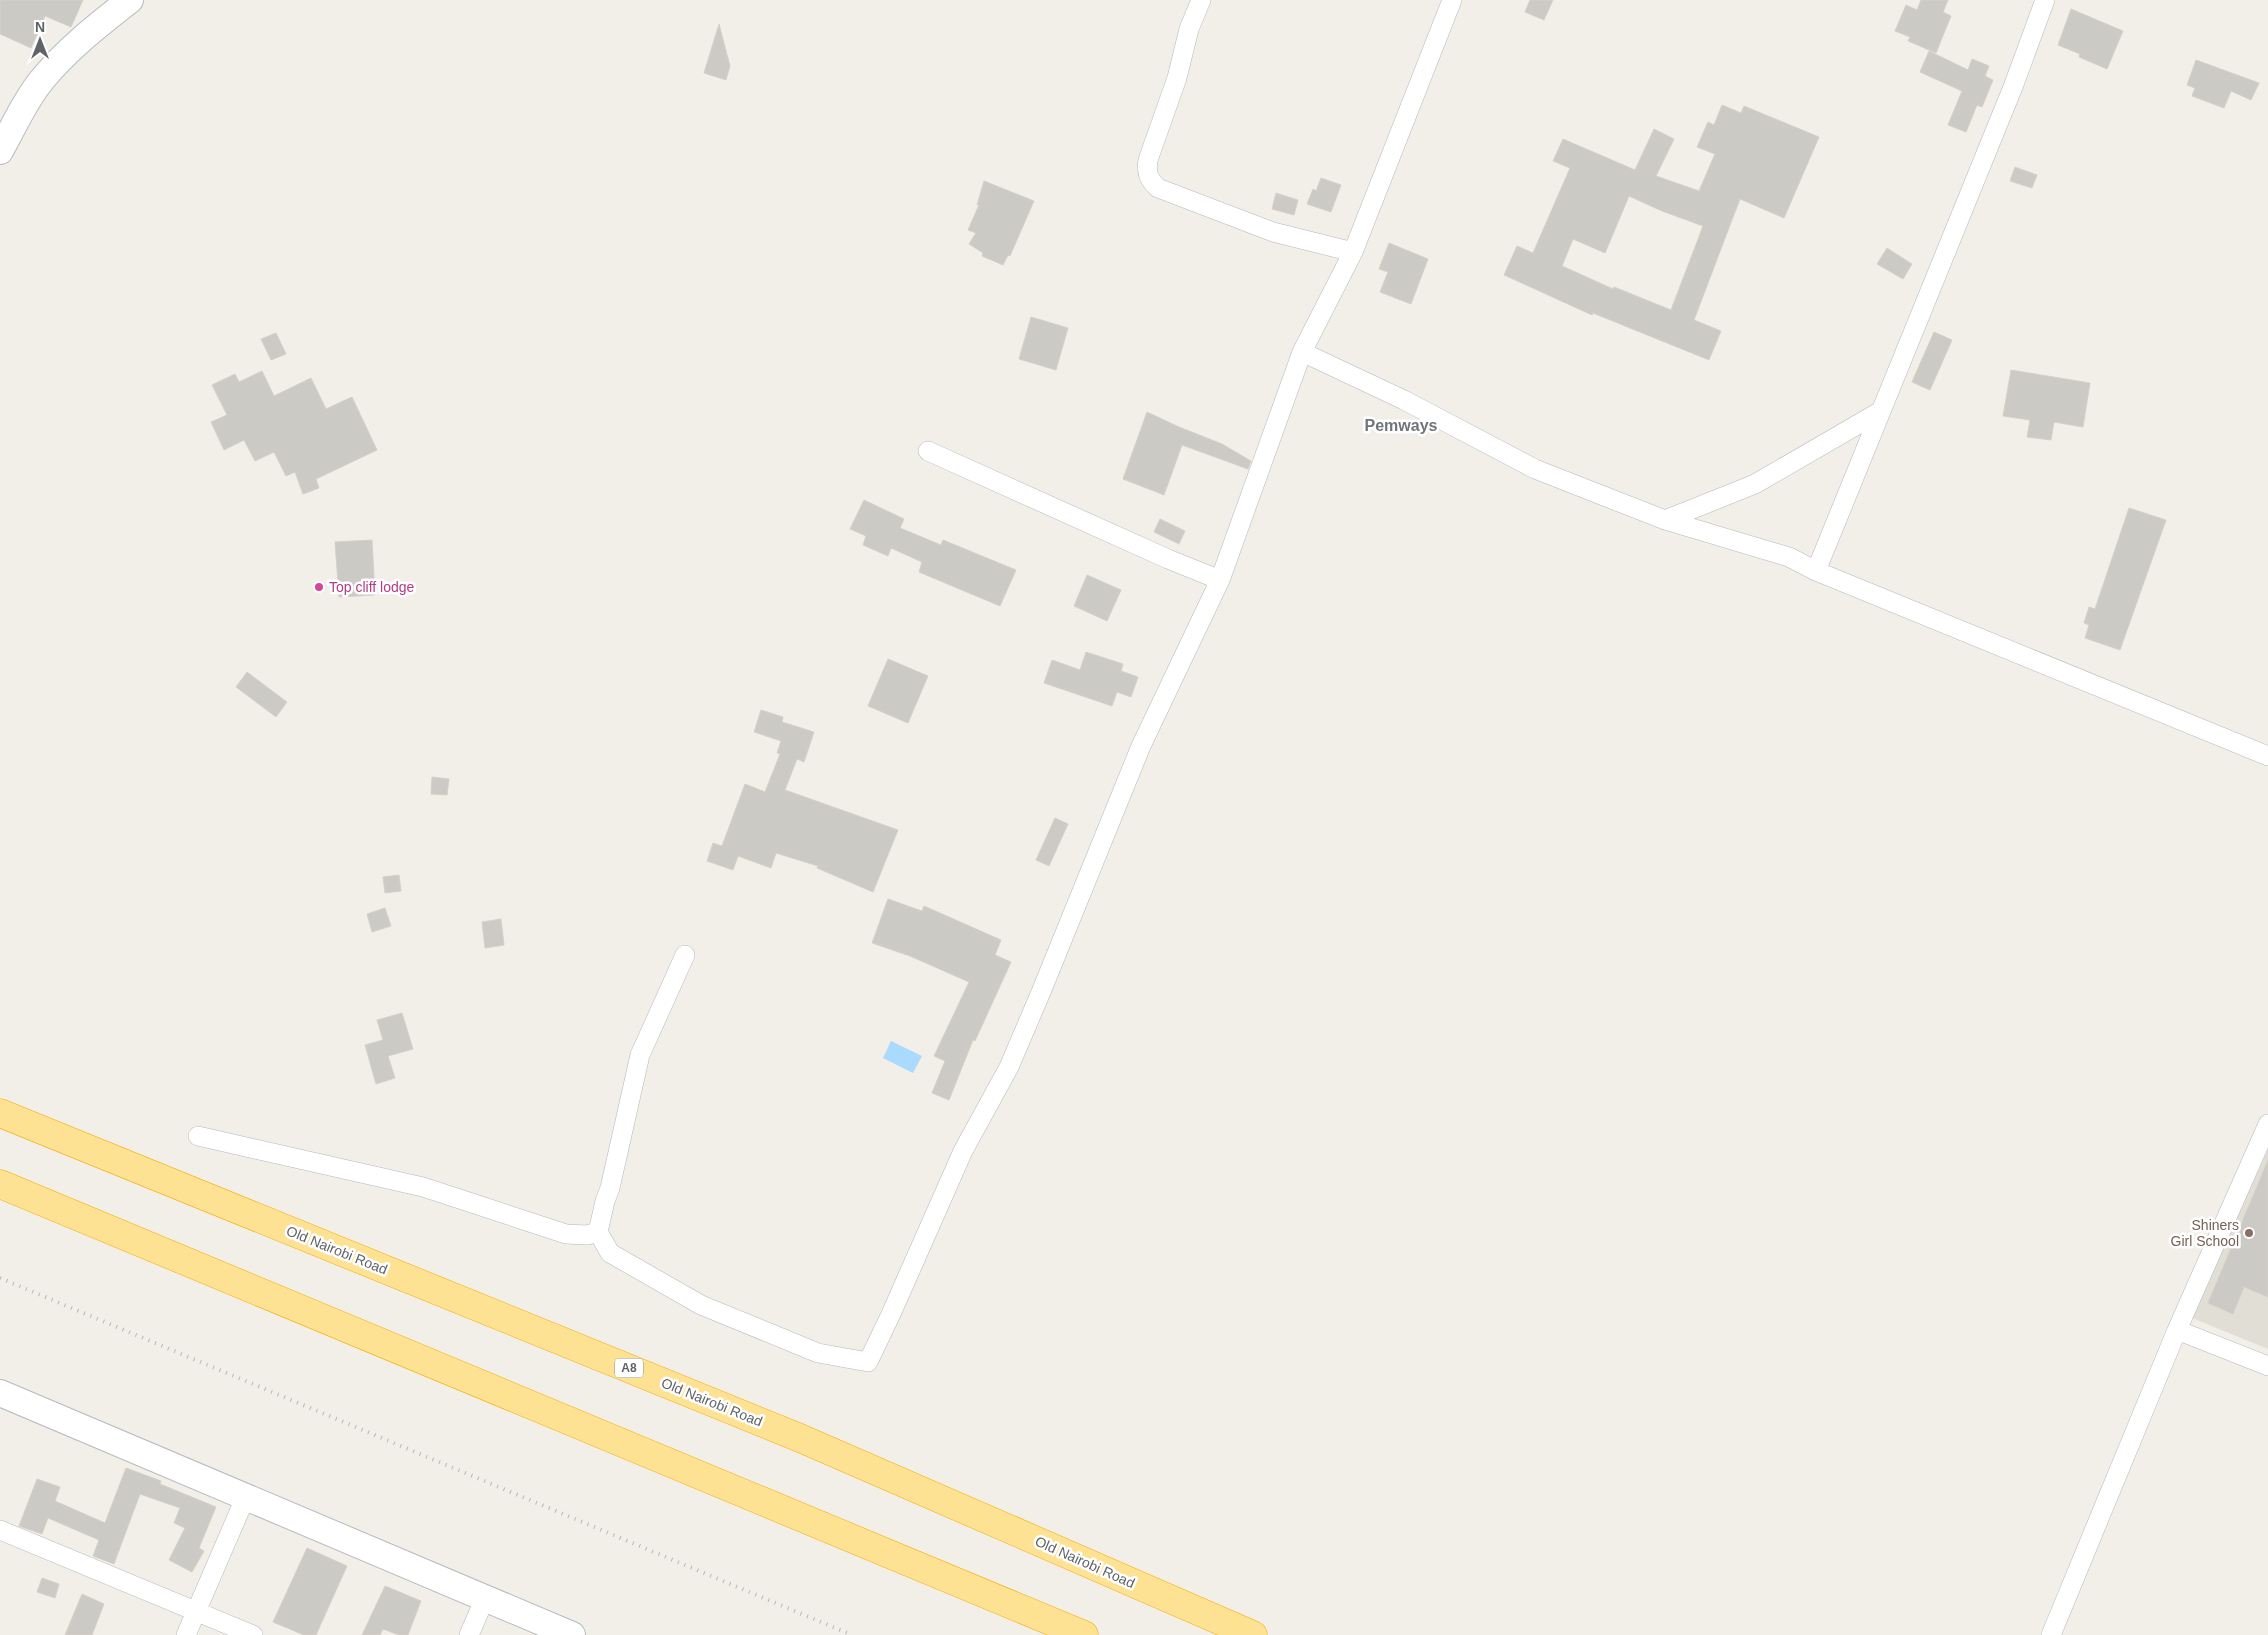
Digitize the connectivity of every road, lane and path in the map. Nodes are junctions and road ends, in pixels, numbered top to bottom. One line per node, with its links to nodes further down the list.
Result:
1 (130, 0): 5 (street)
2 (1200, 0): 6 (street)
3 (1452, 0): 6 (street)
4 (2045, 0): 8 (street)
5 (0, 151)
6 (1353, 252): 7 (street)
7 (1302, 352): 10 (street); 12 (street)
8 (1881, 411): 10 (street); 11 (street)
9 (928, 451): 12 (street)
10 (1665, 520): 11 (street)
11 (1816, 571): 13 (street)
12 (1220, 580): 19 (street)
13 (2268, 756)
14 (685, 955): 19 (street)
15 (0, 1113): 32 (highway, Old Nairobi Road / A8)
16 (2268, 1124): 20 (street)
17 (198, 1136): 19 (street)
18 (0, 1184): 31 (highway)
19 (598, 1232)
20 (2177, 1330): 21 (street); 33 (street)
21 (2268, 1366)
22 (0, 1393): 23 (street)
23 (246, 1496): 25 (street); 26 (street)
24 (0, 1530): 26 (street)
25 (485, 1598): 29 (street); 30 (street)
26 (195, 1612): 27 (street); 28 (street)
27 (186, 1635)
28 (253, 1635)
29 (469, 1635)
30 (572, 1635)
31 (1084, 1635)
32 (1253, 1635)
33 (2051, 1635)

